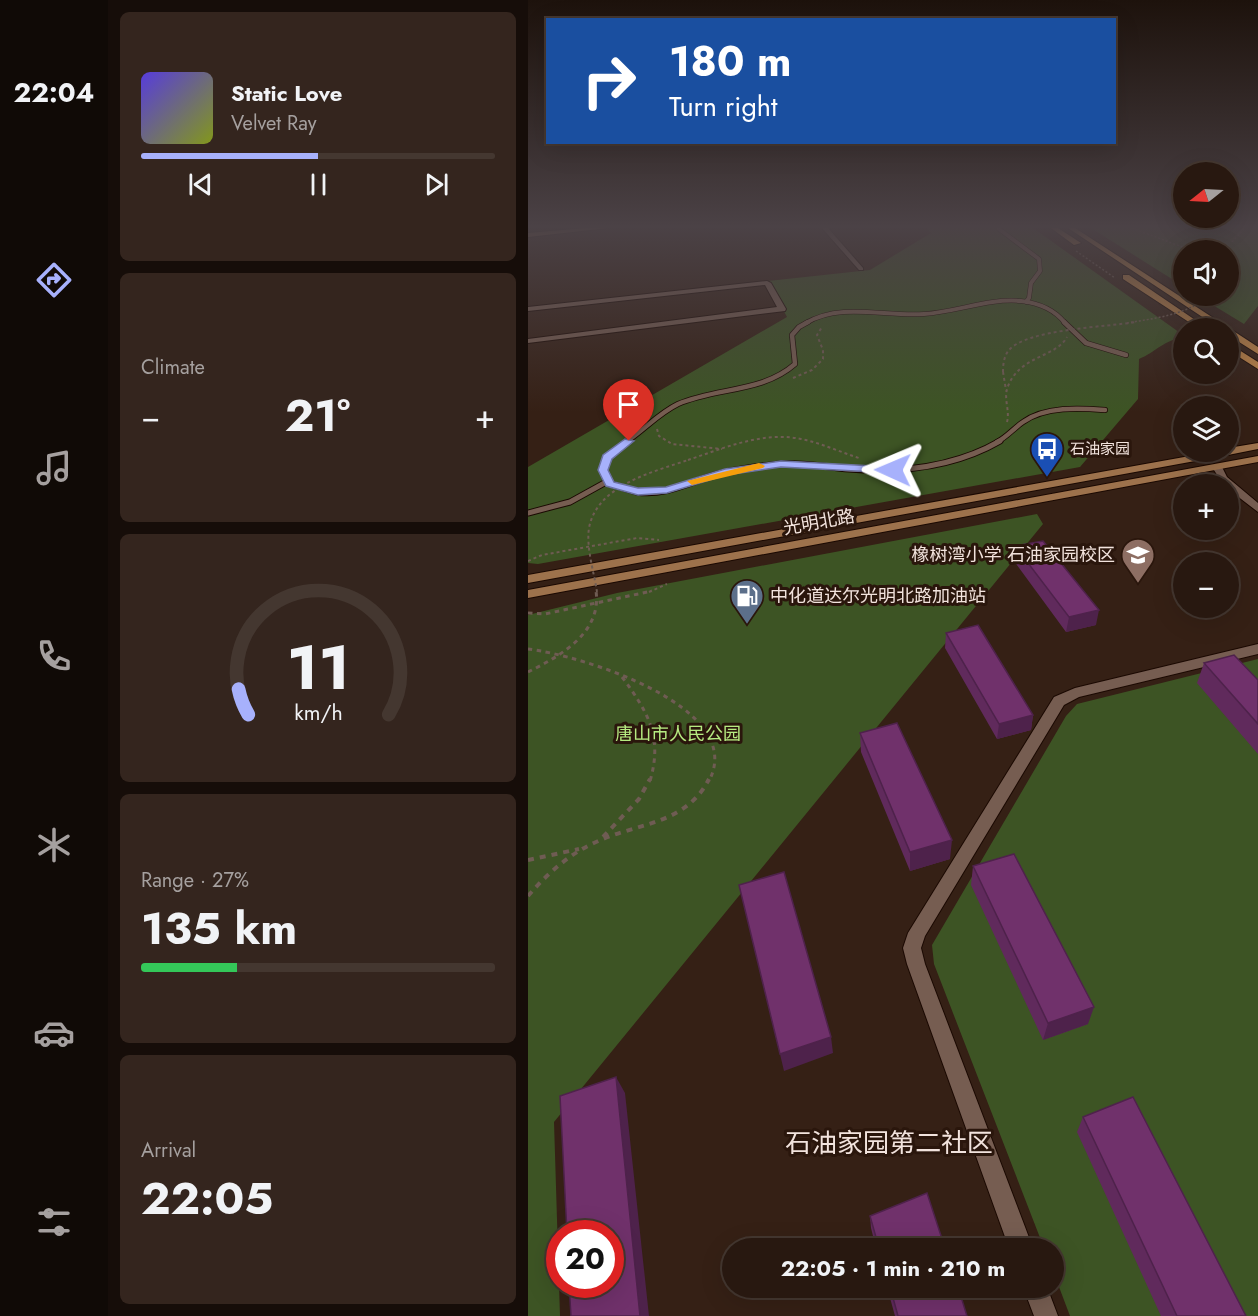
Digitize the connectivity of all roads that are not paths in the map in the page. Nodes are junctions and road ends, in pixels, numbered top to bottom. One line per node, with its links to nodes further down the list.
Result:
1 (701, 289): 7 (street)
2 (771, 289): 11 (street)
3 (1028, 289): 6 (lane)
4 (1146, 289): 8 (main road)
5 (1165, 289): 9 (main road)
6 (1026, 302): 14 (lane); 22 (lane)
7 (528, 309)
8 (1188, 318)
9 (1209, 318)
10 (1239, 339): 12 (main road)
11 (528, 341)
12 (1258, 351)
13 (1239, 353): 15 (main road)
14 (1125, 355)
15 (1258, 366)
16 (1105, 410): 22 (lane)
17 (1258, 446): 18 (main road, 光明北路)
18 (1239, 450)
19 (1258, 459): 21 (main road, 光明北路)
20 (1173, 462): 26 (main road, 光明北路)
21 (1217, 467): 23 (street); 24 (street); 27 (main road, 光明北路)
22 (608, 481): 25 (lane)
23 (1258, 500)
24 (1258, 509)
25 (528, 513)
26 (528, 579)
27 (528, 594)
28 (1258, 648): 29 (street)
29 (1017, 1238)
30 (1039, 1298): 31 (street)
31 (1046, 1316)

